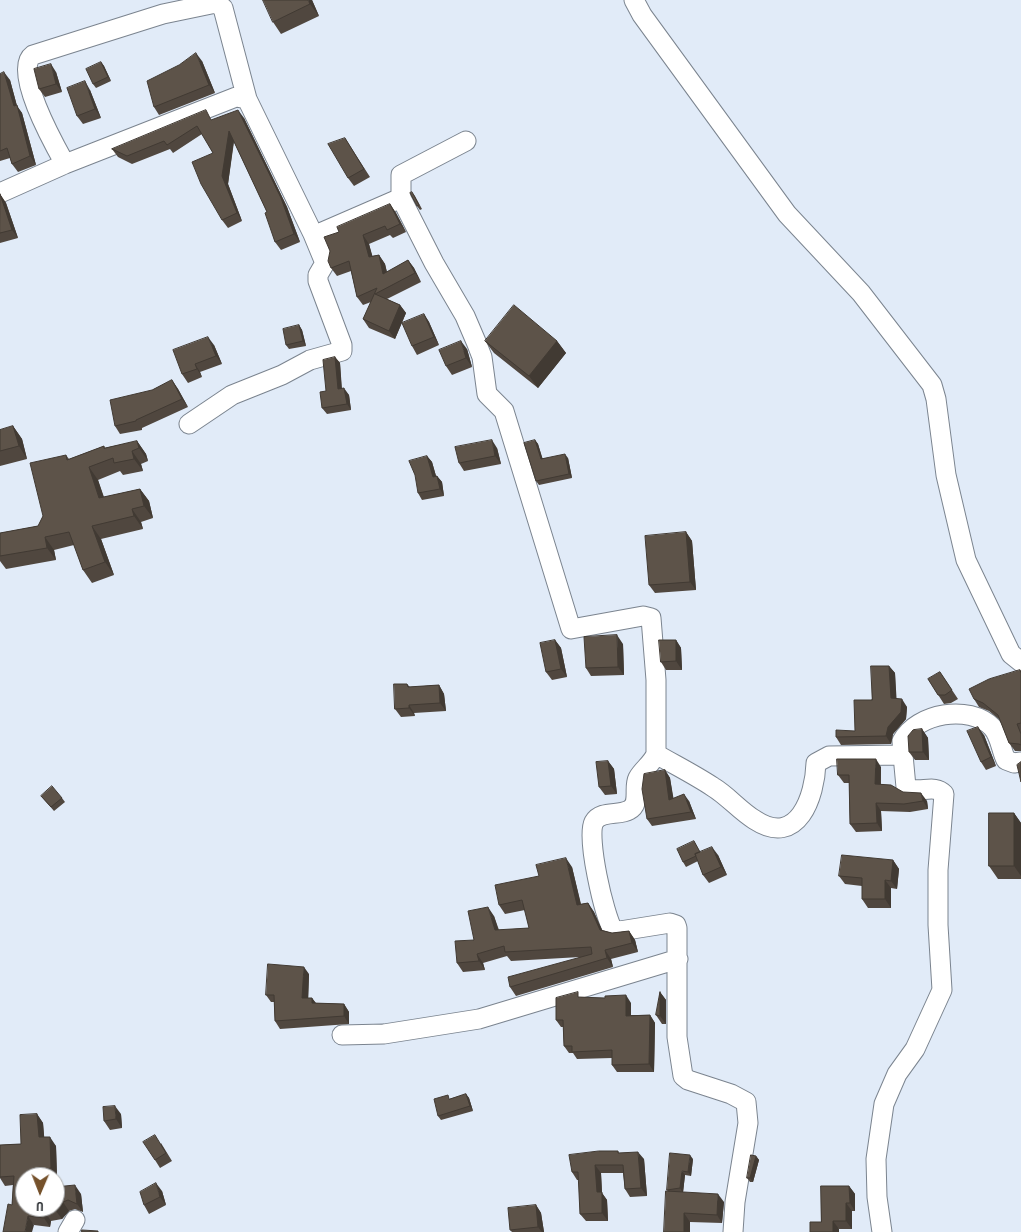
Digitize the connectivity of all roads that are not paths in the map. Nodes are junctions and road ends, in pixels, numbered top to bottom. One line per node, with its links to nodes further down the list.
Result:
1 (634, 0): 10 (street)
2 (160, 7): 3 (street); 5 (street)
3 (247, 99): 5 (street); 8 (street)
4 (466, 141): 7 (street)
5 (65, 164): 6 (street)
6 (0, 193)
7 (401, 198): 8 (street); 11 (street)
8 (313, 234): 9 (street)
9 (189, 424)
10 (1021, 662)
11 (656, 754): 12 (street); 14 (street)
12 (903, 755): 13 (street); 17 (street)
13 (1021, 762)
14 (678, 960): 15 (street); 16 (street)
15 (342, 1035)
16 (733, 1232)
17 (882, 1232)

